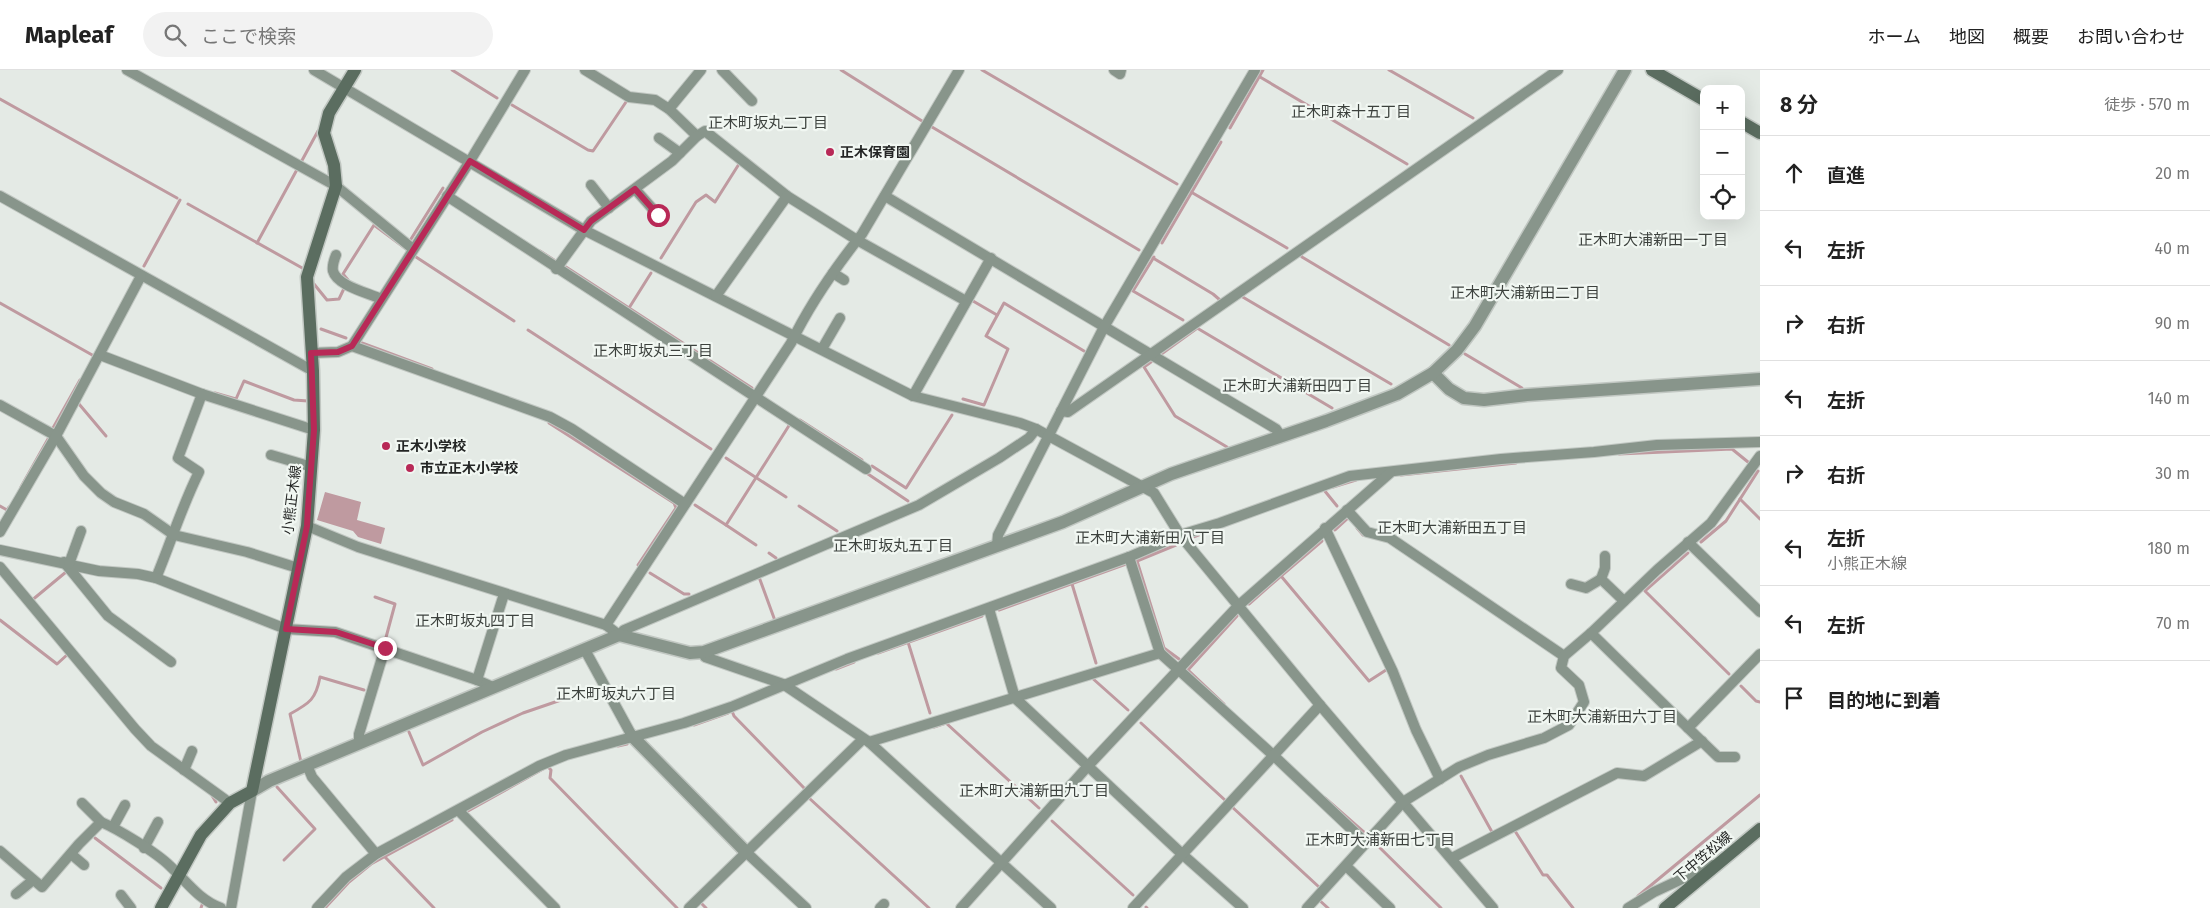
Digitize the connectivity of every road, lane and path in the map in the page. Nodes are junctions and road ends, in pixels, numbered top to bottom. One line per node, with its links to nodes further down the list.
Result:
1 (127, 70): 26 (street)
2 (314, 70): 15 (street)
3 (356, 70): 15 (main road, 小熊正木線)
4 (525, 70): 24 (street)
5 (585, 70): 18 (street)
6 (701, 70): 18 (street)
7 (722, 70): 17 (street)
8 (959, 70): 31 (street)
9 (1114, 70): 10 (street)
10 (1121, 70)
11 (1255, 70): 47 (street)
12 (1558, 70): 53 (street)
13 (1625, 70): 55 (street)
14 (1652, 70): 16 (main road)
15 (344, 87): 24 (street); 26 (main road, 小熊正木線)
16 (1700, 98)
17 (752, 101)
18 (669, 109): 21 (street)
19 (1745, 124): 20 (main road)
20 (1760, 133)
21 (697, 136): 23 (street); 30 (street)
22 (659, 138): 23 (street)
23 (680, 153): 27 (street)
24 (470, 161): 29 (street); 34 (street)
25 (591, 185): 32 (street)
26 (336, 186): 36 (street); 51 (main road, 小熊正木線)
27 (635, 189): 32 (street); 33 (street)
28 (0, 196): 41 (street)
29 (447, 196): 36 (street); 39 (street)
30 (788, 196): 35 (street); 43 (street)
31 (885, 196): 35 (street); 38 (street)
32 (609, 208): 34 (street)
33 (658, 215)
34 (584, 230): 39 (street); 43 (street)
35 (857, 240): 40 (street); 45 (street)
36 (413, 249): 44 (street)
37 (336, 255): 44 (street)
38 (991, 258): 45 (street); 47 (street)
39 (556, 269): 59 (street)
40 (833, 273): 42 (street); 48 (street)
41 (141, 276): 52 (street); 54 (street)
42 (844, 280)
43 (716, 296): 48 (street)
44 (381, 299): 49 (street)
45 (966, 301): 58 (street)
46 (840, 318): 50 (street)
47 (1104, 327): 53 (street); 61 (street)
48 (795, 335): 50 (street); 59 (street)
49 (352, 346): 51 (street); 74 (street)
50 (822, 349): 58 (street)
51 (311, 353): 54 (main road, 小熊正木線)
52 (100, 355): 57 (street); 64 (street)
53 (1149, 355): 61 (street); 66 (street)
54 (313, 371): 63 (main road, 小熊正木線)
55 (1433, 373): 56 (street); 66 (street)
56 (1760, 379)
57 (202, 394): 63 (street); 80 (street)
58 (913, 396): 62 (street)
59 (756, 398): 71 (street); 74 (street)
60 (0, 405): 64 (street)
61 (1061, 411): 65 (street)
62 (1036, 429): 65 (street); 101 (street)
63 (314, 430): 70 (main road, 小熊正木線)
64 (56, 436): 79 (street); 80 (street)
65 (1049, 436): 73 (street); 83 (street)
66 (1281, 436): 73 (street)
67 (1760, 442): 72 (street)
68 (271, 455): 70 (street)
69 (1760, 456): 82 (street)
70 (312, 467): 76 (main road, 小熊正木線)
71 (866, 469)
72 (1390, 473): 75 (street); 81 (street)
73 (1144, 485): 81 (street); 83 (street)
74 (685, 504): 98 (street)
75 (1347, 510): 77 (street); 107 (street)
76 (307, 526): 89 (main road, 小熊正木線); 93 (street)
77 (1325, 528): 95 (street); 126 (street)
78 (81, 531): 87 (street)
79 (0, 532)
80 (174, 535): 89 (street); 90 (street)
81 (1180, 535): 86 (street); 95 (street)
82 (1688, 542): 94 (street); 97 (street)
83 (997, 545): 104 (street)
84 (0, 550): 87 (street)
85 (1605, 556): 91 (street)
86 (1129, 557): 96 (street); 105 (street)
87 (66, 563): 90 (street); 108 (street)
88 (0, 567): 125 (street)
89 (298, 568): 99 (main road, 小熊正木線)
90 (156, 578): 99 (street)
91 (1601, 579): 92 (street); 94 (street)
92 (1571, 584)
93 (504, 594): 98 (street); 110 (street)
94 (1624, 601): 100 (street)
95 (1238, 606): 109 (street); 114 (street)
96 (990, 609): 111 (street); 113 (street)
97 (1760, 612)
98 (606, 625): 101 (street)
99 (286, 629): 102 (street); 127 (main road, 小熊正木線)
100 (1591, 633): 107 (street); 115 (street)
101 (619, 636): 103 (street); 104 (street)
102 (385, 648): 110 (street); 119 (street)
103 (585, 650): 112 (street); 116 (street)
104 (704, 652): 111 (street)
105 (1160, 653): 109 (street); 113 (street)
106 (1760, 654): 115 (street)
107 (1564, 656): 126 (street)
108 (171, 662)
109 (1179, 669): 121 (street); 124 (street)
110 (477, 680): 112 (street)
111 (783, 684): 116 (street); 117 (street)
112 (493, 687): 119 (street)
113 (1016, 698): 117 (street); 124 (street)
114 (1320, 705): 121 (street); 129 (street)
115 (1688, 728): 118 (street)
116 (632, 736): 132 (street); 140 (street)
117 (866, 741): 140 (street); 146 (street)
118 (1702, 741): 122 (street); 144 (street)
119 (359, 743): 123 (street)
120 (192, 751): 125 (street)
121 (1273, 755): 137 (street); 143 (street)
122 (1734, 757)
123 (306, 765): 127 (street); 142 (street)
124 (1088, 766): 143 (street); 146 (street)
125 (184, 770): 128 (street)
126 (1440, 779): 129 (street)
127 (252, 791): 128 (main road); 156 (street)
128 (230, 802): 149 (main road)
129 (1404, 802): 137 (street); 144 (street)
130 (82, 803): 133 (street)
131 (125, 805): 135 (street)
132 (459, 811): 142 (street); 158 (street)
133 (101, 822): 135 (street); 141 (street)
134 (158, 822): 138 (street)
135 (113, 827): 138 (street)
136 (1760, 829): 145 (main road, 下中笠松線)
137 (1366, 844): 148 (street)
138 (144, 848): 149 (street)
139 (0, 851): 150 (street)
140 (747, 853): 159 (street); 160 (street)
141 (71, 854): 147 (street); 150 (street)
142 (376, 854): 157 (street)
143 (1182, 854): 163 (street); 164 (street)
144 (1452, 858): 167 (street)
145 (1722, 861): 168 (street); 169 (main road, 下中笠松線)
146 (1002, 863): 161 (street); 162 (street)
147 (84, 865)
148 (1346, 866): 165 (street); 166 (street)
149 (178, 876): 154 (main road); 155 (street)
150 (33, 880): 151 (street)
151 (16, 894)
152 (121, 894): 153 (street)
153 (130, 908)
154 (161, 908)
155 (221, 908)
156 (231, 908)
157 (317, 908)
158 (555, 908)
159 (689, 908)
160 (806, 908)
161 (961, 908)
162 (1050, 908)
163 (1133, 908)
164 (1243, 908)
165 (1307, 908)
166 (1390, 908)
167 (1493, 908)
168 (1628, 908)
169 (1665, 908)

